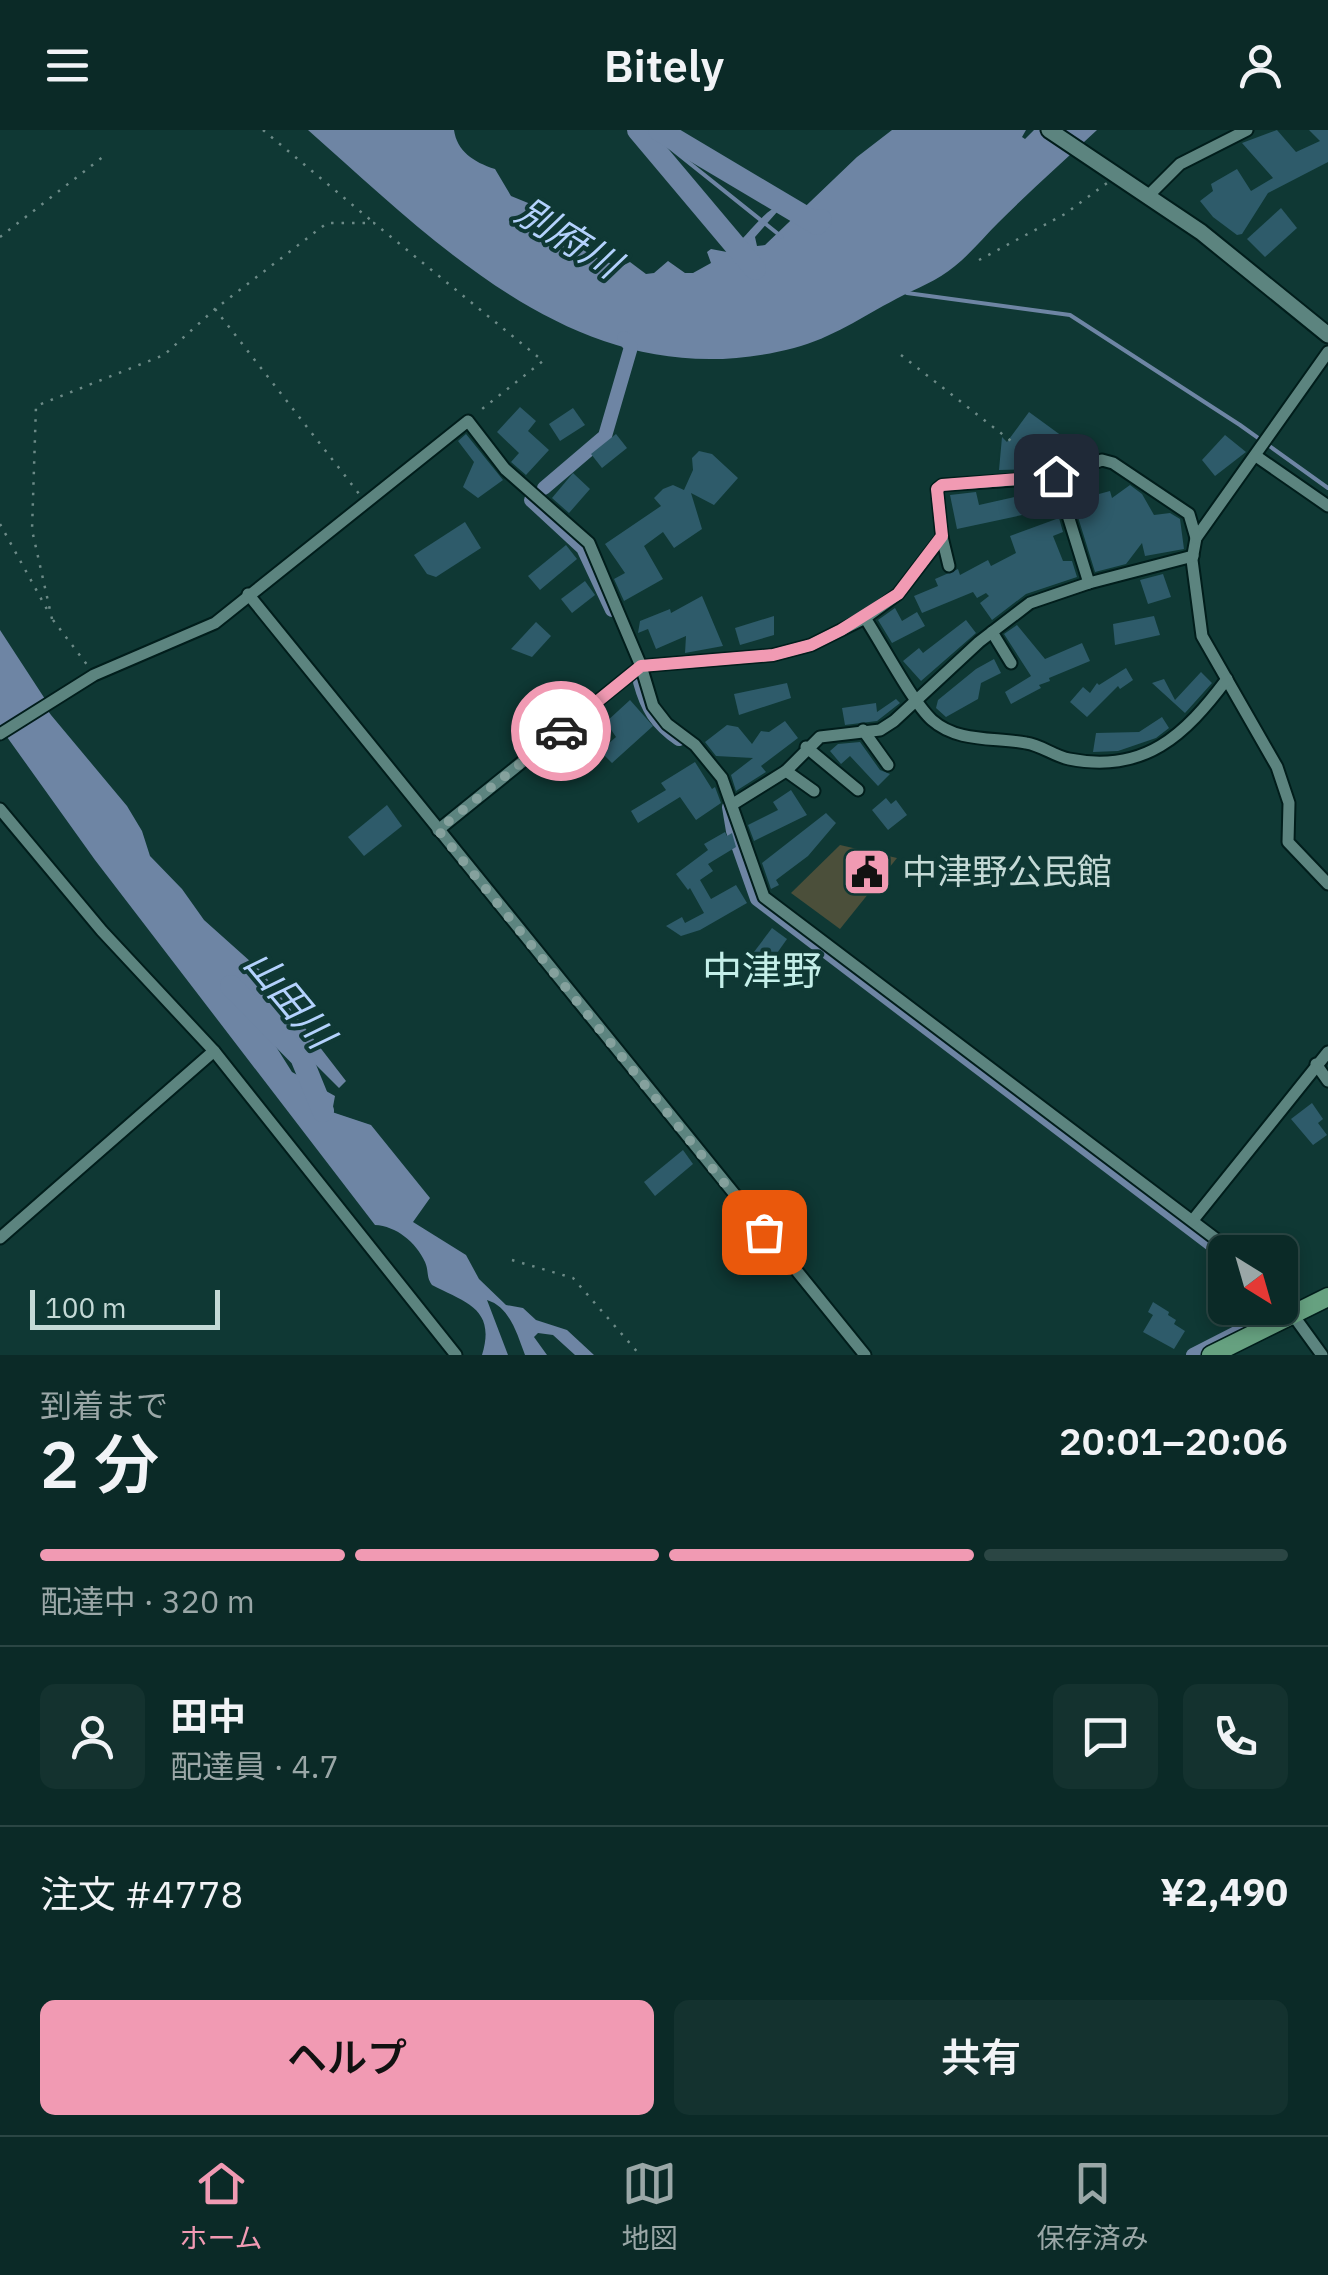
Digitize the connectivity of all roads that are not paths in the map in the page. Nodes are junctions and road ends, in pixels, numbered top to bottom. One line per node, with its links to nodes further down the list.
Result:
1 (1049, 130): 3 (main road)
2 (1247, 130): 3 (street)
3 (1147, 197): 4 (main road)
4 (1328, 335)
5 (1328, 352): 6 (street)
6 (1258, 452): 8 (street); 10 (street)
7 (1056, 476): 9 (street); 10 (street); 13 (street)
8 (1328, 506)
9 (942, 536): 12 (street); 15 (street)
10 (1196, 538): 11 (street)
11 (1193, 556): 13 (street); 19 (street)
12 (949, 566)
13 (1089, 583): 16 (street)
14 (248, 594): 18 (street); 22 (street); 30 (street)
15 (865, 618): 18 (street); 20 (street)
16 (992, 632): 17 (street); 20 (street)
17 (1011, 662)
18 (641, 666): 28 (street); 30 (street)
19 (1227, 678): 20 (street); 31 (street)
20 (918, 699): 21 (street)
21 (863, 730): 23 (street); 24 (street)
22 (0, 734)
23 (806, 746): 25 (street); 27 (street)
24 (888, 765)
25 (786, 771): 26 (street); 28 (street)
26 (814, 790)
27 (858, 790)
28 (734, 804): 36 (street)
29 (0, 809): 32 (street)
30 (438, 830): 44 (street)
31 (1328, 884)
32 (214, 1051): 38 (street); 43 (street)
33 (1328, 1052): 34 (street)
34 (1316, 1064): 35 (street); 36 (street)
35 (1328, 1081)
36 (1193, 1220): 37 (street)
37 (1212, 1235)
38 (0, 1238)
39 (1328, 1298): 40 (main road)
40 (1298, 1312)
41 (1298, 1320): 46 (street)
42 (1272, 1325): 45 (main road)
43 (456, 1355)
44 (865, 1355)
45 (1211, 1355)
46 (1322, 1355)

